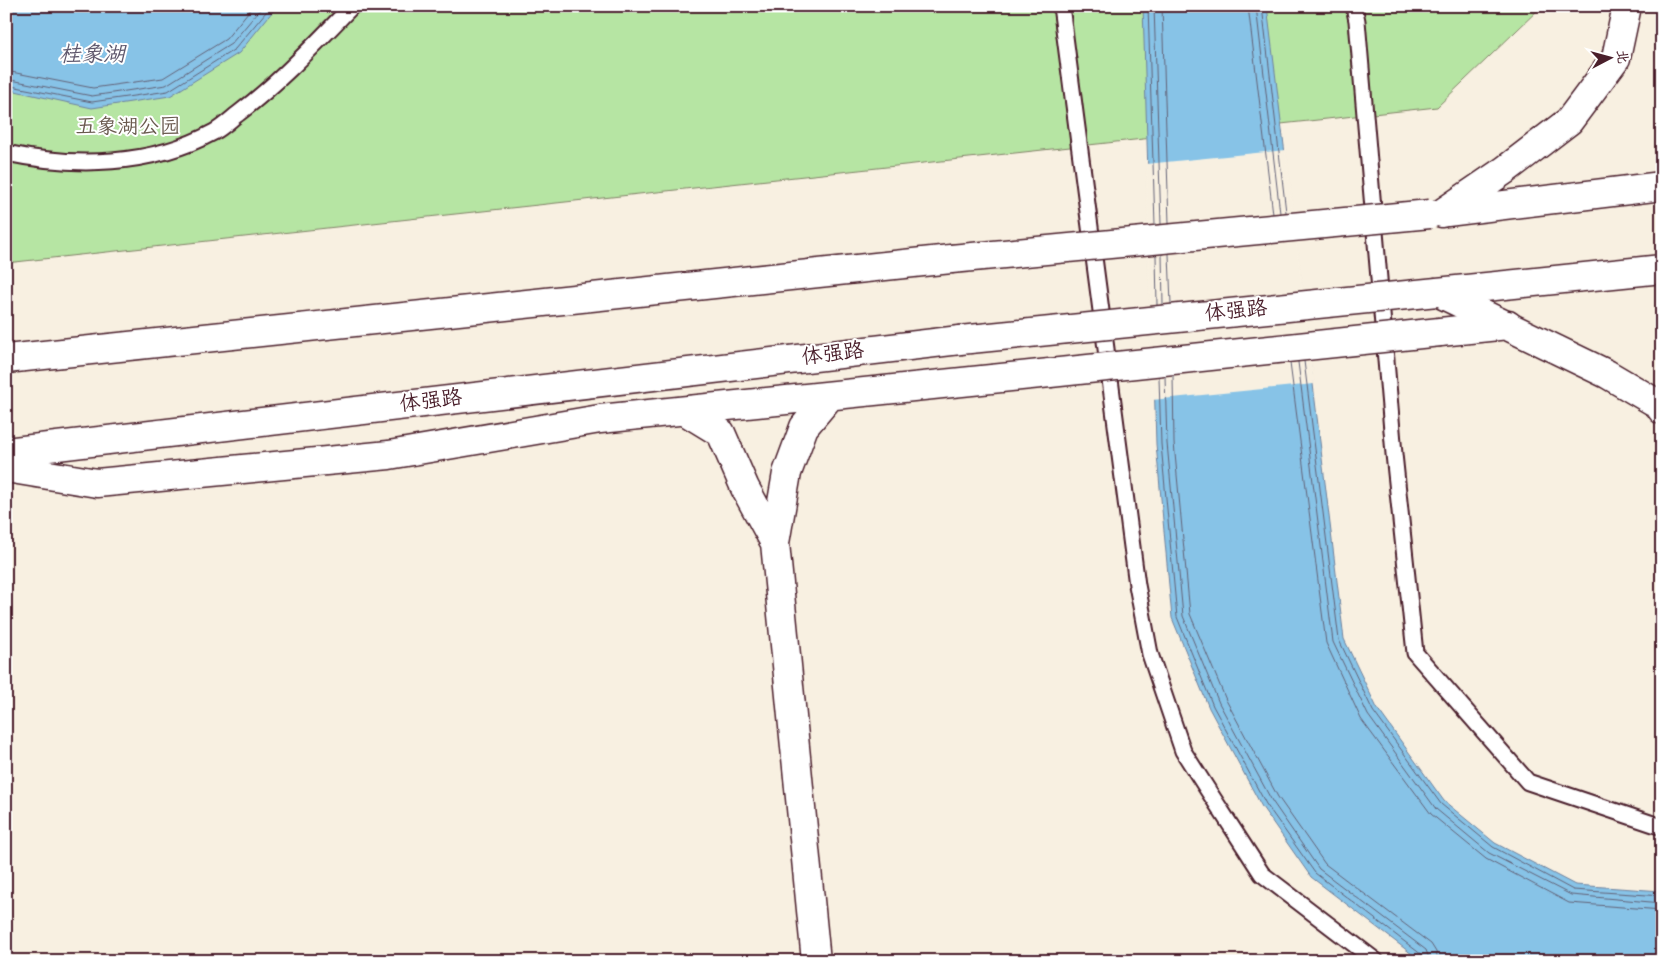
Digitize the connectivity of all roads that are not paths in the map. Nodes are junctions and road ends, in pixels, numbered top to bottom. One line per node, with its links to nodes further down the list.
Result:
1 (352, 6): 5 (lane)
2 (1061, 6): 20 (lane)
3 (1354, 6): 18 (lane)
4 (1627, 6): 7 (main road)
5 (6, 153)
6 (1662, 186): 7 (main road)
7 (1436, 213): 11 (main road, bridge)
8 (1662, 269): 9 (main road, 体强路)
9 (1437, 292): 10 (main road); 15 (main road, 体强路, bridge)
10 (1508, 325): 12 (main road, bridge); 13 (main road)
11 (6, 359)
12 (830, 396): 14 (main road); 17 (main road)
13 (1662, 410)
14 (686, 411): 16 (main road); 17 (main road)
15 (6, 452)
16 (6, 468)
17 (775, 543): 19 (main road)
18 (1662, 827)
19 (816, 961)
20 (1376, 961)

